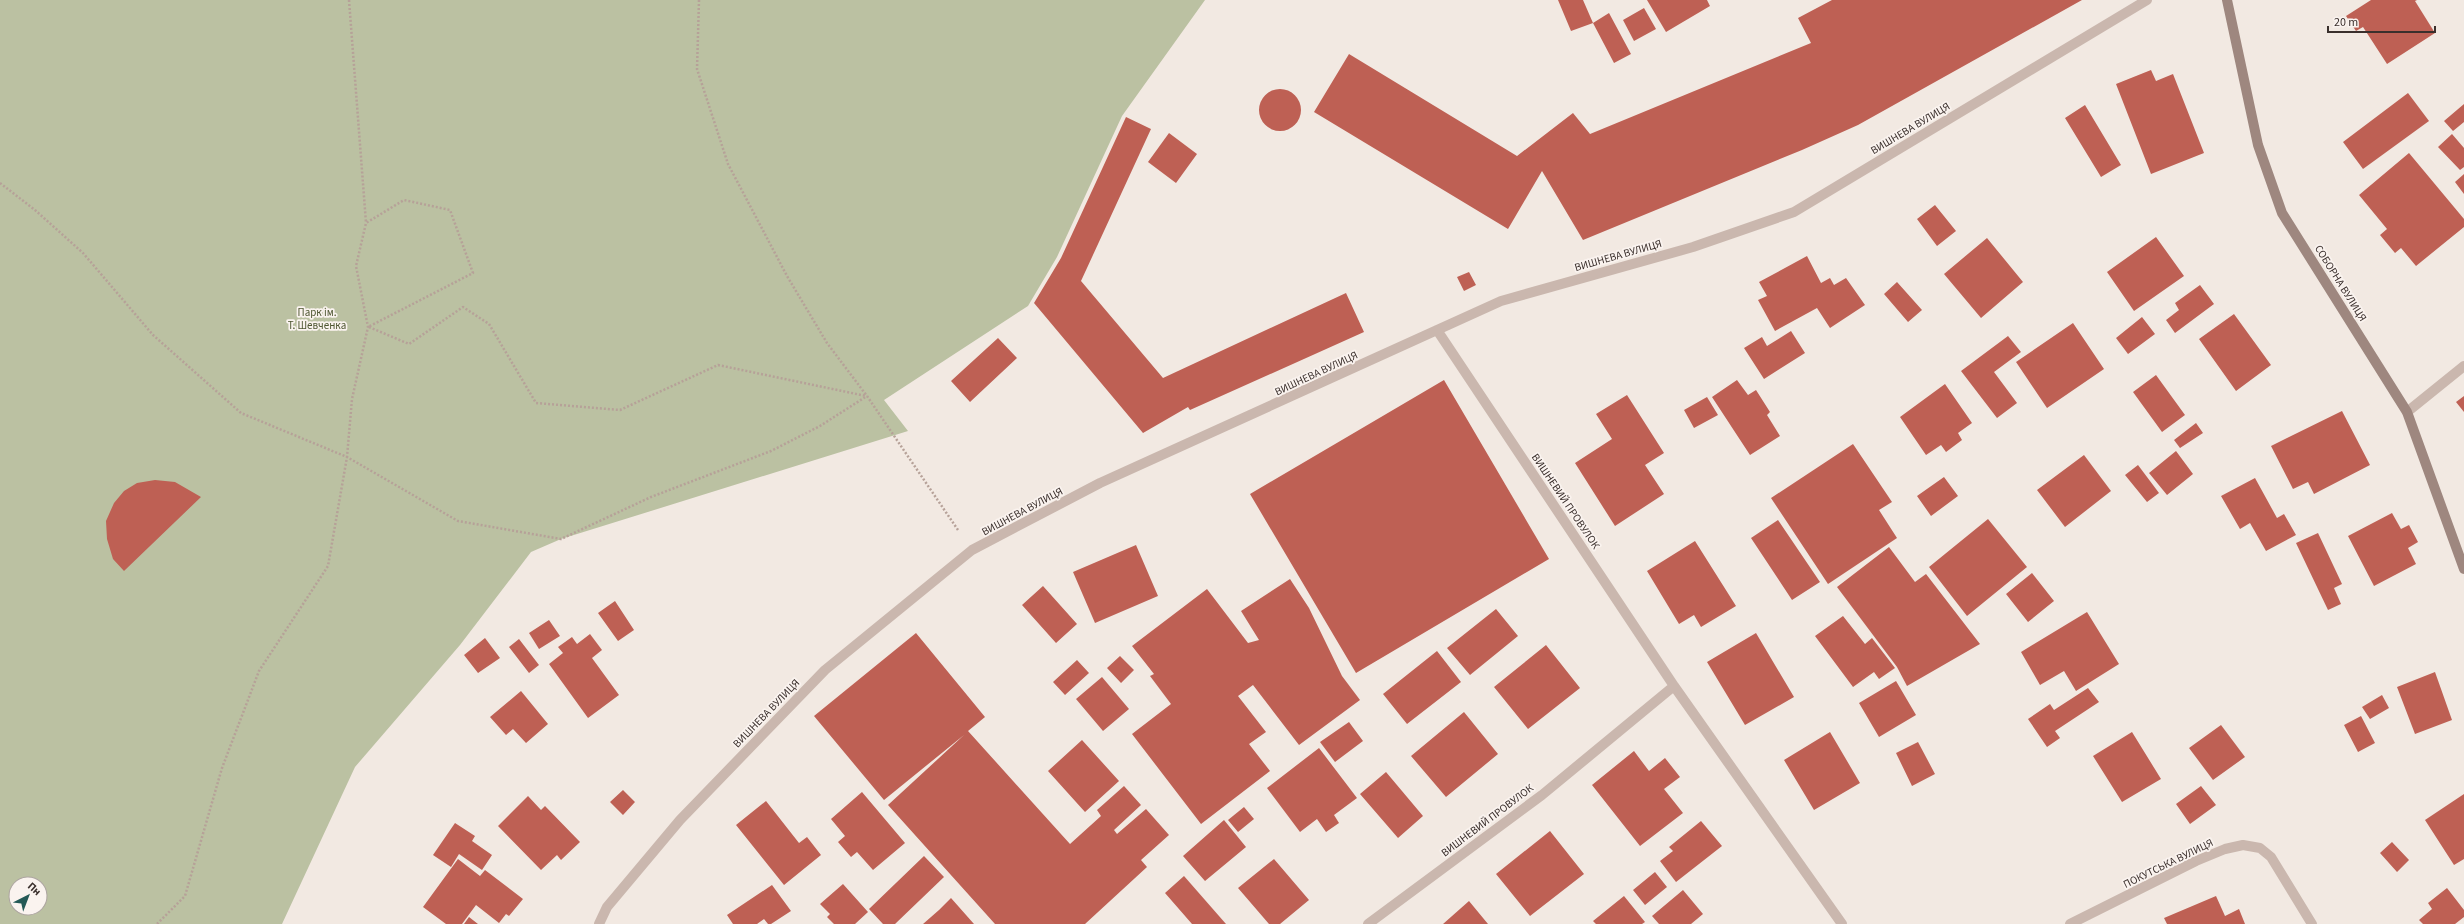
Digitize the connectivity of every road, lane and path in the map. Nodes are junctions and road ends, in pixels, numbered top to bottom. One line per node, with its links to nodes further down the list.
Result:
1 (349, 0): 6 (path)
2 (2148, 0): 8 (street, ВИШНЕВА ВУЛИЦЯ)
3 (2227, 0): 11 (street, СОБОРНА ВУЛИЦЯ)
4 (698, 1): 10 (path)
5 (0, 183): 12 (path)
6 (366, 223): 7 (path); 7 (path)
7 (368, 327): 10 (path); 12 (path)
8 (1437, 330): 13 (street, ВИШНЕВА ВУЛИЦЯ); 15 (street, ВИШНЕВИЙ ПРОВУЛОК)
9 (2464, 366): 11 (street)
10 (867, 396): 12 (path); 13 (path)
11 (2407, 412): 14 (street, СОБОРНА ВУЛИЦЯ)
12 (347, 457): 16 (path)
13 (972, 550): 17 (street, ВИШНЕВА ВУЛИЦЯ)
14 (2464, 570)
15 (1674, 686): 18 (street, ВИШНЕВИЙ ПРОВУЛОК); 19 (street, ВИШНЕВИЙ ПРОВУЛОК)
16 (157, 924)
17 (598, 924)
18 (1368, 924)
19 (1842, 924)
20 (2070, 924): 21 (street, ПОКУТСЬКА ВУЛИЦЯ)
21 (2312, 924)

